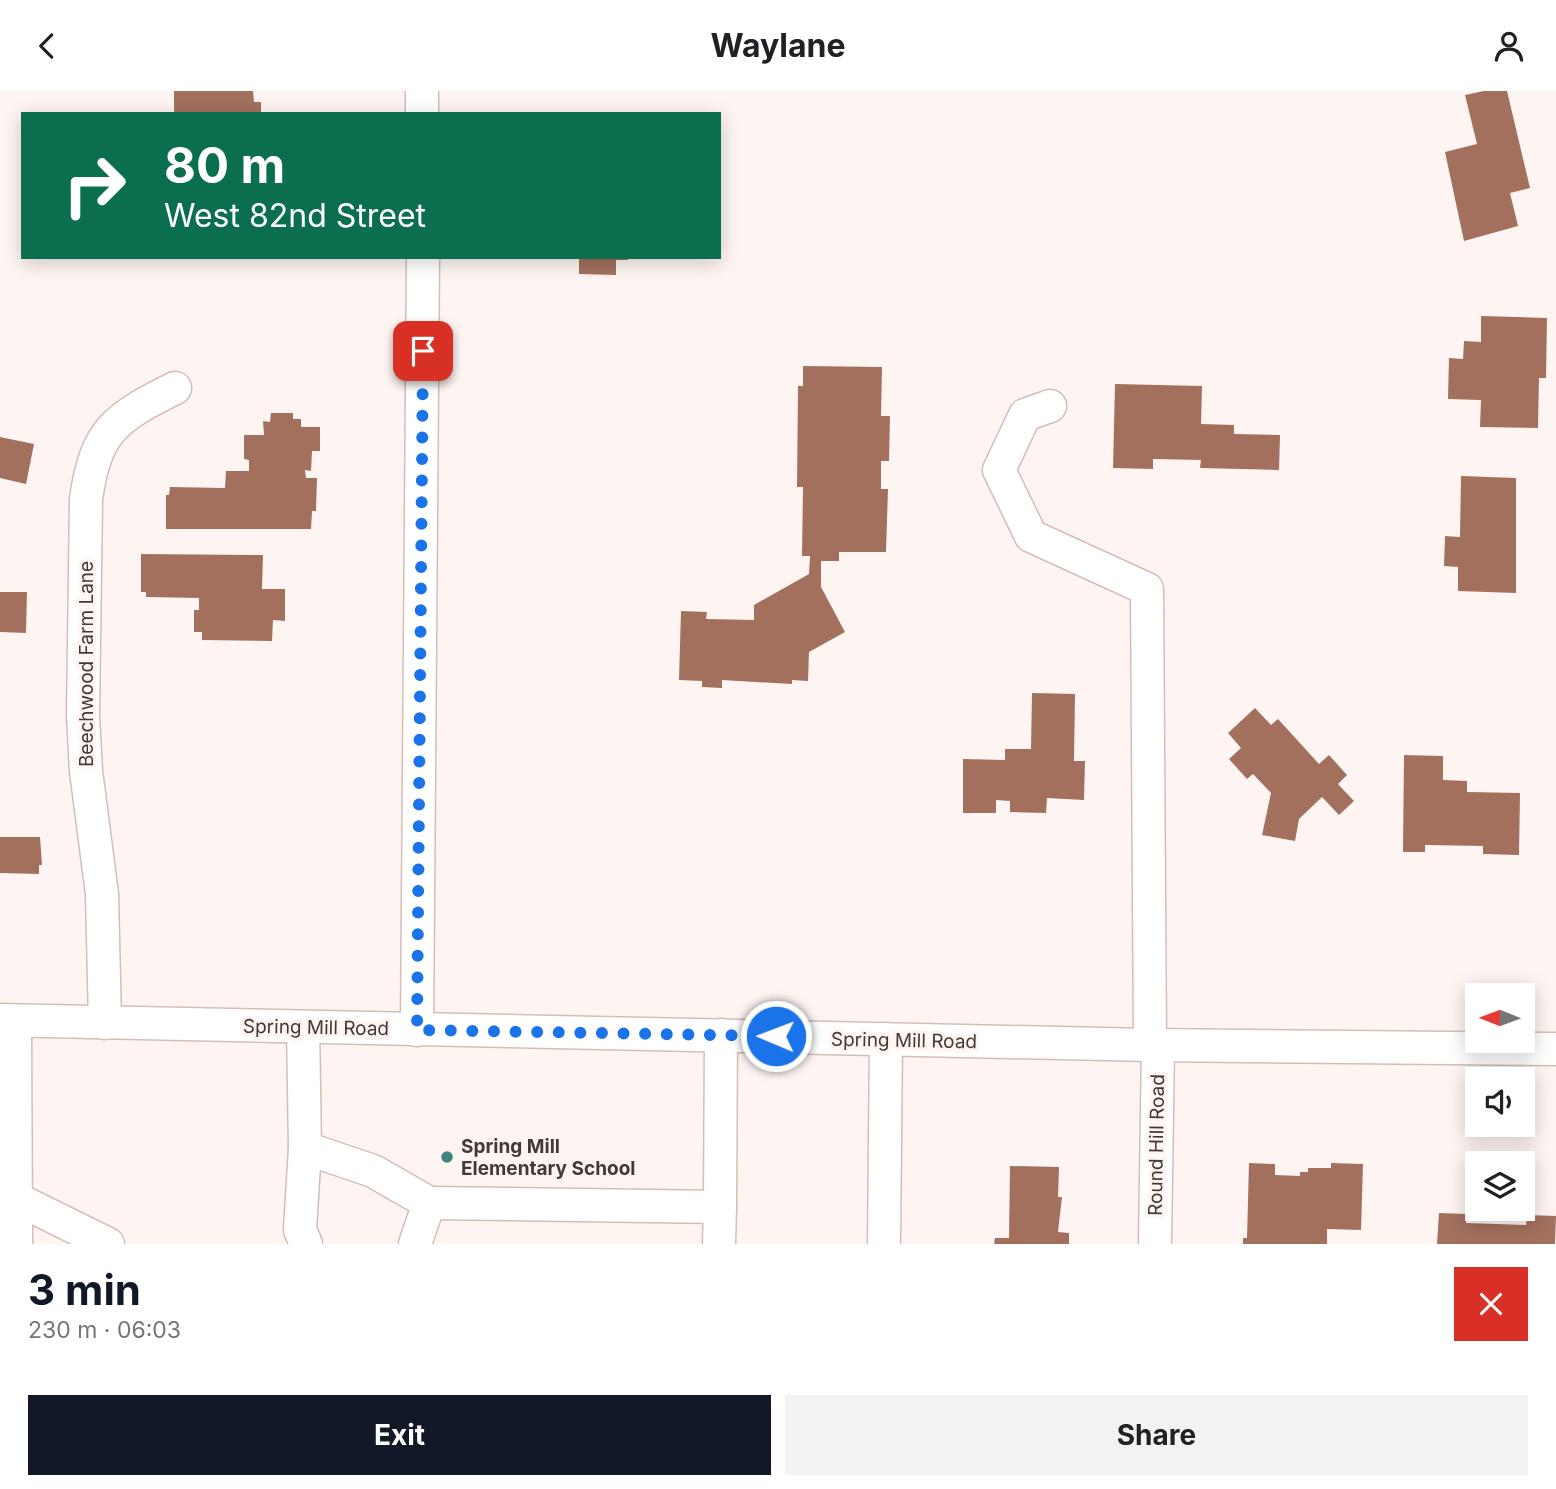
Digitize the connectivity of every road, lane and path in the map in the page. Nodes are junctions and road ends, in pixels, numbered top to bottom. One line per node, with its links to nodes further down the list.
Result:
1 (422, 91): 2 (street)
2 (422, 112)
3 (423, 259): 9 (street)
4 (175, 388): 7 (street, Beechwood Farm Lane)
5 (1050, 406): 12 (street, Round Hill Road)
6 (8, 1021): 7 (street, Spring Mill Road); 15 (street)
7 (105, 1023): 8 (street, Spring Mill Road)
8 (303, 1027): 9 (street, Spring Mill Road); 14 (street)
9 (417, 1030): 10 (street, Spring Mill Road)
10 (721, 1035): 11 (street, Spring Mill Road); 17 (street)
11 (886, 1039): 12 (street, Spring Mill Road); 23 (street)
12 (1154, 1045): 13 (street, Spring Mill Road); 24 (street, Round Hill Road)
13 (1556, 1049)
14 (304, 1148): 16 (street); 20 (street)
15 (17, 1199): 18 (street); 19 (street)
16 (429, 1203): 17 (street); 21 (street)
17 (720, 1207): 22 (street)
18 (16, 1244)
19 (108, 1244)
20 (306, 1244)
21 (415, 1244)
22 (719, 1244)
23 (884, 1244)
24 (1155, 1244)

